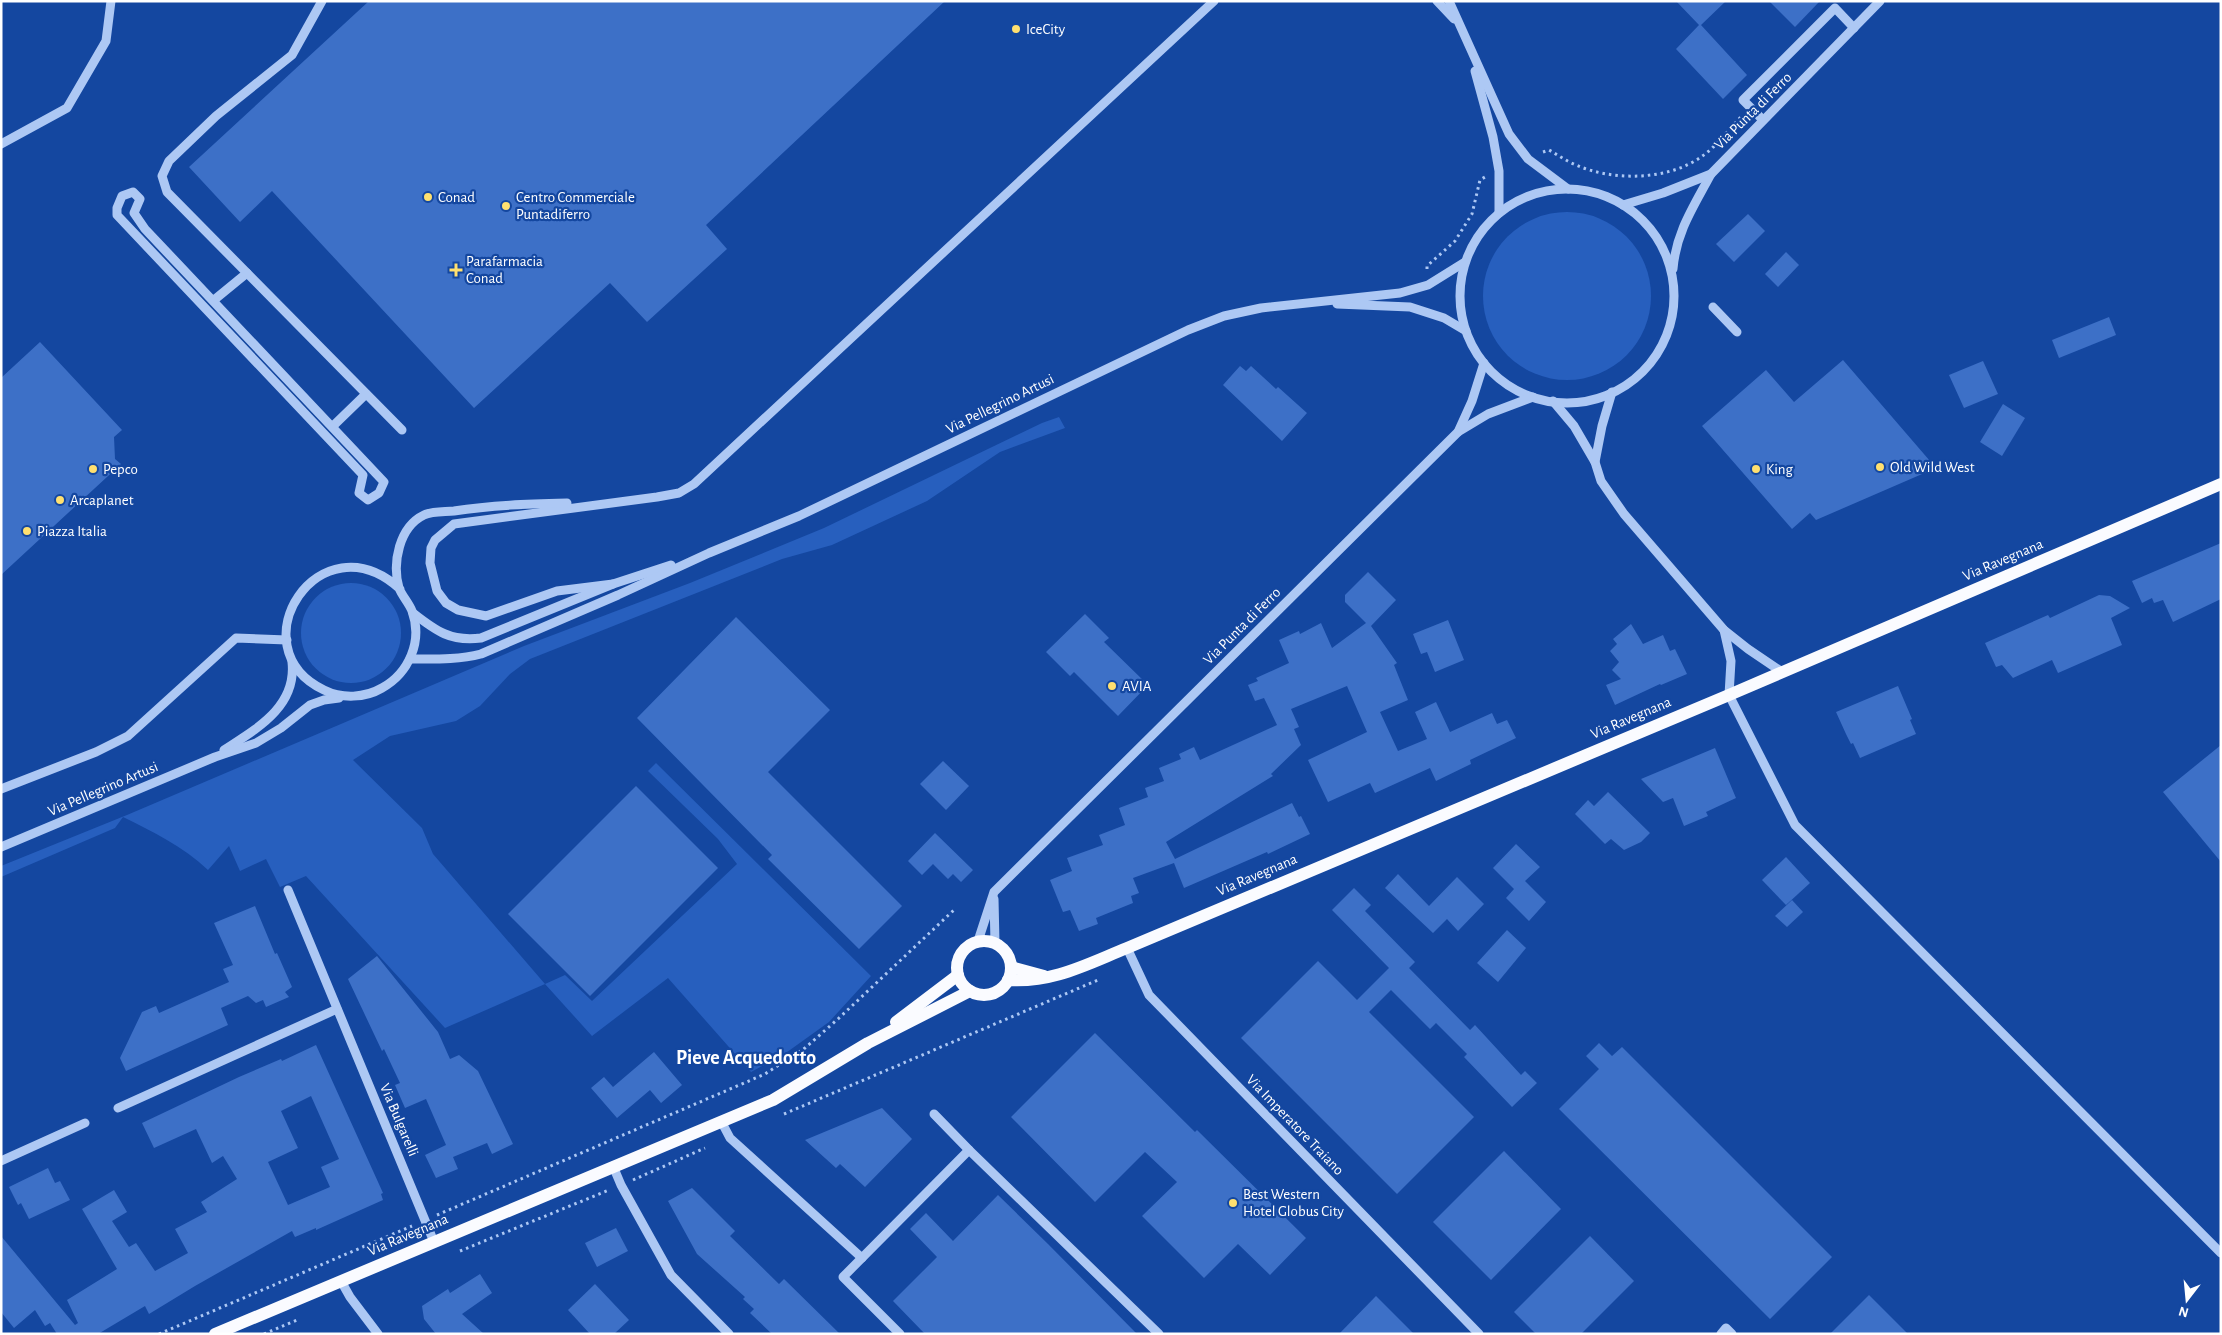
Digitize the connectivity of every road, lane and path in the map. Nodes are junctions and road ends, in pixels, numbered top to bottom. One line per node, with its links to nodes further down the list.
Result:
1 (111, 1): 12 (street)
2 (322, 1): 20 (street)
3 (1214, 1): 38 (street)
4 (1437, 1): 7 (street)
5 (1449, 1): 7 (street)
6 (1880, 1): 8 (street, Via Punta di Ferro)
7 (1459, 24): 9 (street)
8 (1854, 28): 10 (street); 11 (street, Via Punta di Ferro)
9 (1468, 47): 13 (street); 14 (street)
10 (1751, 108): 11 (street); 13 (path)
11 (1763, 120): 15 (street, Via Punta di Ferro)
12 (1, 144)
13 (1528, 158): 16 (street)
14 (1499, 171): 18 (street); 22 (path)
15 (1711, 174): 17 (street, Via Punta di Ferro); 21 (street)
16 (1568, 189): 17 (street); 18 (street)
17 (1623, 205): 21 (street)
18 (1499, 213): 19 (street)
19 (1465, 262): 22 (street); 26 (street)
20 (247, 272): 23 (street); 30 (street)
21 (1673, 277): 29 (street)
22 (1428, 286): 24 (street)
23 (214, 300): 33 (street); 33 (street)
24 (1309, 303): 26 (street); 39 (street, Via Pellegrino Artusi)
25 (1712, 307): 27 (street)
26 (1466, 331): 28 (street)
27 (1738, 332)
28 (1484, 362): 31 (street); 35 (street, Via Punta di Ferro)
29 (1612, 392): 32 (street); 36 (street)
30 (366, 394): 33 (street); 34 (street)
31 (1533, 397): 32 (street); 35 (street)
32 (1553, 401): 36 (street)
33 (333, 426)
34 (402, 430)
35 (1458, 432): 54 (street, Via Punta di Ferro)
36 (1596, 462): 43 (street)
37 (2221, 484): 47 (main road, Via Ravegnana)
38 (619, 501): 40 (street); 41 (street)
39 (709, 553): 40 (street); 46 (street)
40 (613, 584): 42 (street)
41 (400, 589): 42 (street); 44 (street)
42 (413, 613): 46 (street)
43 (1724, 630): 47 (street); 48 (street)
44 (287, 640): 45 (street); 51 (street)
45 (292, 659): 49 (street); 50 (street)
46 (410, 659): 49 (street)
47 (1782, 672): 48 (main road, Via Ravegnana)
48 (1729, 695): 58 (main road, Via Ravegnana); 73 (street)
49 (347, 697): 50 (street)
50 (215, 757): 52 (street, Via Pellegrino Artusi)
51 (1, 789)
52 (1, 847)
53 (288, 890): 62 (street, Via Bulgarelli)
54 (994, 892): 56 (street, Via Punta di Ferro); 57 (street)
55 (955, 909): 71 (path)
56 (978, 941): 57 (main road); 60 (main road)
57 (995, 943): 59 (main road)
58 (1127, 948): 59 (main road, Via Ravegnana); 82 (street, Via Imperatore Traiano)
59 (1009, 974): 61 (main road)
60 (958, 975): 61 (main road); 63 (main road, Via Ravegnana)
61 (970, 991): 63 (main road, Via Ravegnana)
62 (338, 1009): 64 (street); 71 (street, Via Bulgarelli)
63 (868, 1043): 66 (main road, Via Ravegnana)
64 (118, 1108)
65 (934, 1114): 68 (street)
66 (720, 1121): 70 (main road, Via Ravegnana); 74 (street)
67 (85, 1123): 69 (street)
68 (970, 1150): 74 (street); 81 (street)
69 (1, 1161)
70 (614, 1166): 72 (main road, Via Ravegnana); 79 (street)
71 (425, 1220): 72 (street, Via Bulgarelli); 76 (path)
72 (434, 1242): 75 (main road, Via Ravegnana)
73 (2221, 1253)
74 (862, 1258): 80 (street)
75 (341, 1280): 77 (main road, Via Ravegnana); 78 (street)
76 (159, 1334)
77 (215, 1334)
78 (378, 1334)
79 (729, 1334)
80 (900, 1334)
81 (1159, 1334)
82 (1479, 1334)
83 (1721, 1334): 84 (street)
84 (1732, 1334)

